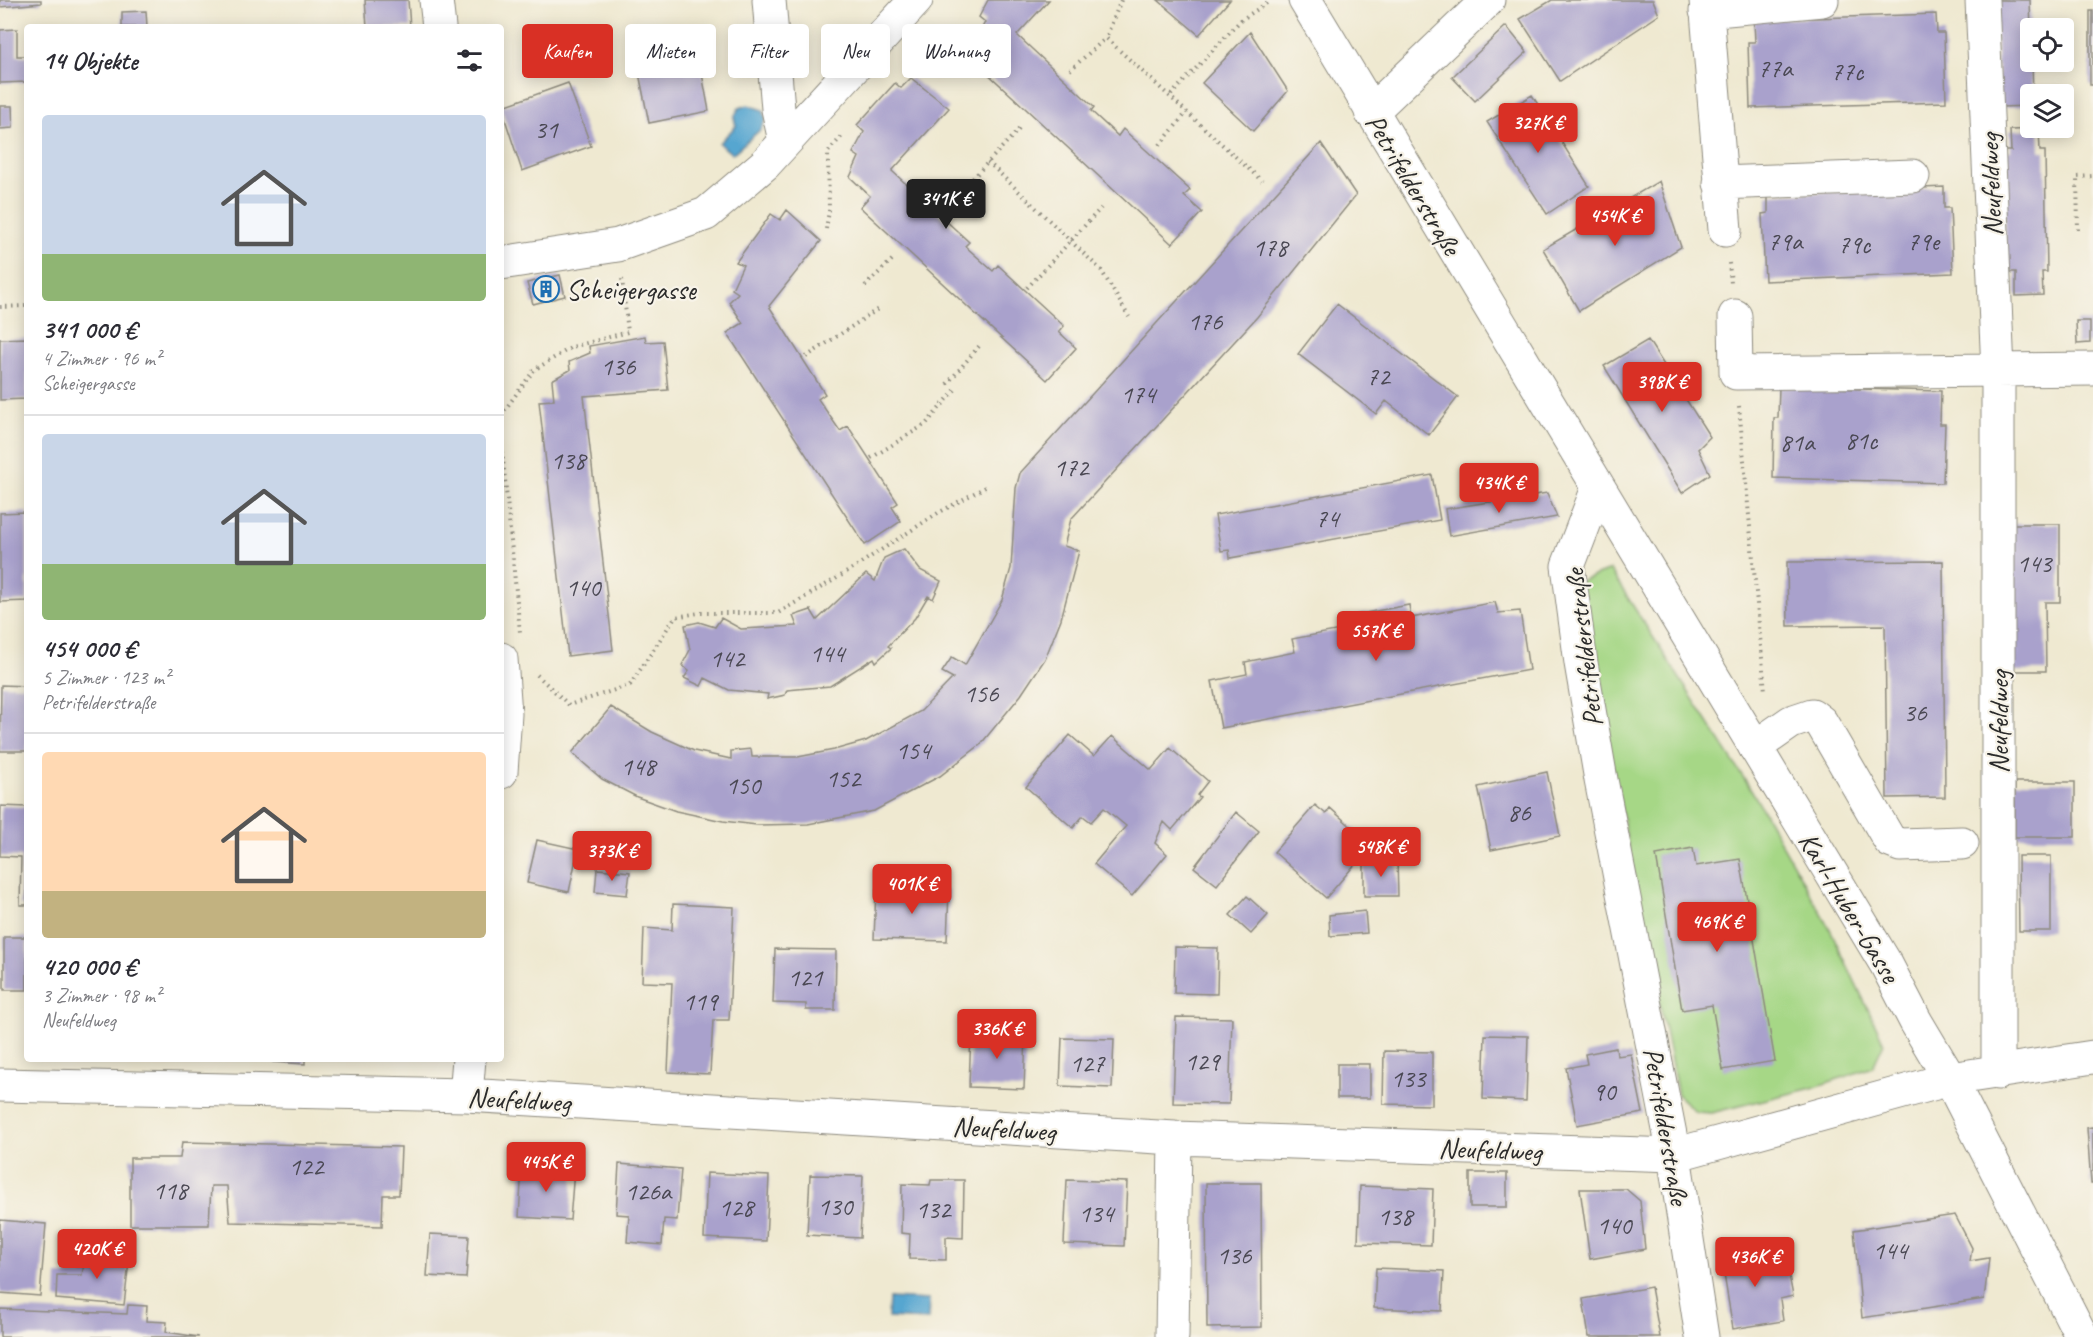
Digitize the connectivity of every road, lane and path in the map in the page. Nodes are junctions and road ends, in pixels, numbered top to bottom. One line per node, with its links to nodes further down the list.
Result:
1 (436, 0): 11 (street)
2 (769, 0): 19 (street)
3 (916, 0): 19 (street)
4 (1121, 0): 12 (path)
5 (1272, 0): 14 (path)
6 (1305, 0): 16 (street, Petrifelderstraße)
7 (1488, 0): 16 (street)
8 (1822, 0): 10 (street)
9 (1982, 0): 45 (street, Neufeldweg)
10 (1706, 5): 25 (street)
11 (439, 24)
12 (1106, 38): 13 (path); 14 (path)
13 (1070, 70)
14 (1171, 95): 15 (path)
15 (1187, 112): 20 (path); 24 (path)
16 (1371, 112): 53 (street, Petrifelderstraße)
17 (851, 126): 28 (path)
18 (1022, 126): 21 (path)
19 (785, 141): 32 (street)
20 (1160, 145)
21 (988, 162): 27 (path); 31 (path)
22 (1913, 176): 25 (street)
23 (2093, 176): 30 (path)
24 (1262, 181)
25 (1720, 183): 29 (street)
26 (1101, 208): 31 (path)
27 (944, 209)
28 (826, 229)
29 (1725, 230): 40 (path)
30 (2078, 230)
31 (1071, 241): 36 (path); 41 (path)
32 (618, 245): 34 (street); 49 (path)
33 (895, 257): 35 (path)
34 (504, 263)
35 (865, 286)
36 (1027, 288)
37 (24, 306): 38 (path)
38 (0, 307)
39 (878, 309): 43 (path)
40 (1735, 316): 46 (street)
41 (1129, 317)
42 (980, 345): 47 (path)
43 (806, 357)
44 (2093, 369): 45 (street)
45 (1998, 370): 46 (street); 61 (street, Neufeldweg)
46 (1736, 372): 55 (path)
47 (947, 384)
48 (955, 390): 50 (path)
49 (504, 411)
50 (871, 458)
51 (504, 480): 54 (path)
52 (989, 485): 54 (path)
53 (1598, 488): 57 (street, Karl-Huber-Gasse); 66 (street, Petrifelderstraße)
54 (517, 655): 56 (street)
55 (1765, 695)
56 (504, 728)
57 (1755, 747): 58 (street); 62 (street, Karl-Huber-Gasse)
58 (1962, 843)
59 (2093, 1057): 61 (street, Neufeldweg)
60 (469, 1062): 64 (street)
61 (1998, 1073): 62 (street, Neufeldweg)
62 (1950, 1078): 66 (street, Neufeldweg); 69 (street, Karl-Huber-Gasse)
63 (0, 1085): 64 (street, Neufeldweg)
64 (466, 1095): 65 (street, Neufeldweg)
65 (1175, 1138): 66 (street, Neufeldweg); 67 (street)
66 (1674, 1155): 68 (street, Petrifelderstraße)
67 (1172, 1337)
68 (1702, 1337)
69 (2082, 1337)

